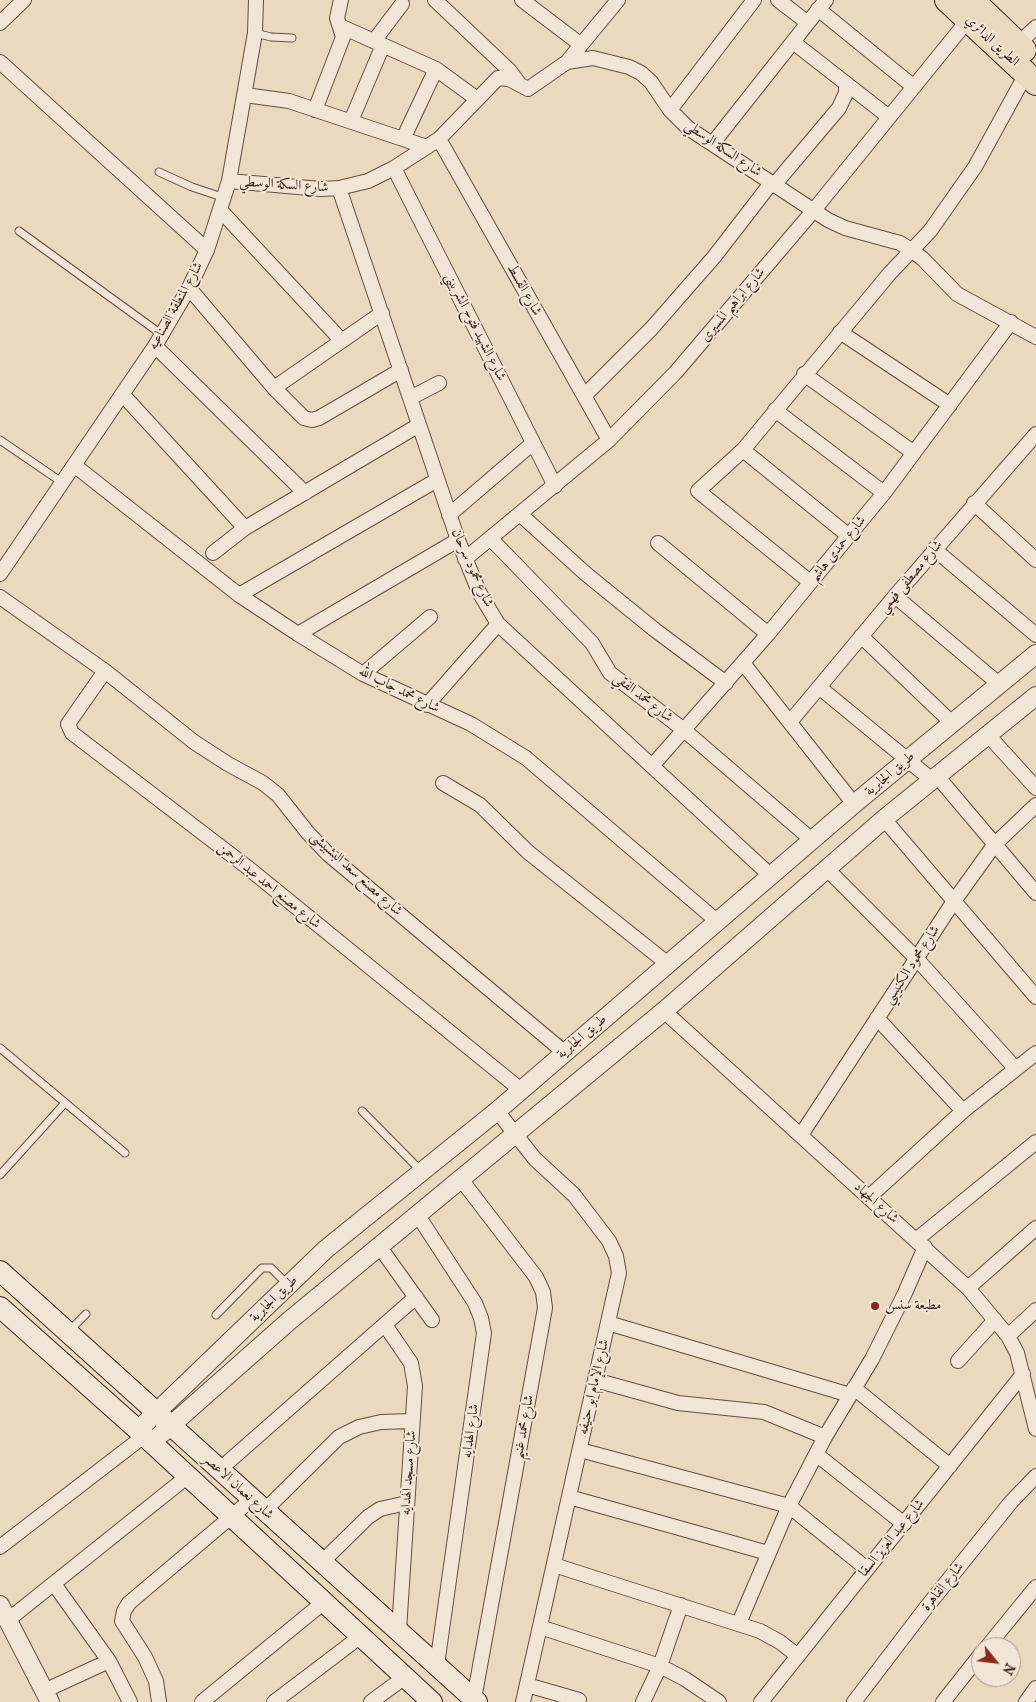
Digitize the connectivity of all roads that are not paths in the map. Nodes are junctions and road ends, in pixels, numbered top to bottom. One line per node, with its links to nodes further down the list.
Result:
1 (24, 0): 14 (street)
2 (256, 0): 17 (street, شارع المنطقة الصناعيه)
3 (341, 0): 15 (street)
4 (435, 0): 28 (street)
5 (522, 0): 21 (street)
6 (618, 0): 21 (street)
7 (754, 0): 33 (street)
8 (778, 0): 13 (street)
9 (947, 0): 12 (highway, الطريق الدائري)
10 (402, 4): 20 (street)
11 (822, 5): 13 (street); 29 (street)
12 (970, 10): 22 (highway, الطريق الدائري); 26 (highway, الطريق الدائري); 29 (street, شارع ابراهيم المسيرى)
13 (808, 22): 19 (street)
14 (0, 23)
15 (340, 26): 20 (street); 32 (street)
16 (1036, 28): 22 (street)
17 (255, 32): 18 (lane); 30 (street, شارع المنطقة الصناعيه)
18 (292, 38)
19 (793, 42): 27 (street); 38 (street)
20 (379, 43): 25 (street); 35 (street)
21 (580, 44): 24 (street)
22 (1018, 44): 26 (highway, الطريق الدائري)
23 (0, 62): 47 (street)
24 (567, 62): 28 (street, شارع السكة الوسطي); 33 (street, شارع السكة الوسطي)
25 (436, 69): 31 (street); 36 (street)
26 (1033, 72): 48 (street)
27 (846, 85): 34 (street); 42 (street)
28 (521, 87): 31 (street, شارع السكة الوسطي)
29 (914, 87): 34 (street, شارع ابراهيم المسيرى)
30 (245, 95): 32 (street); 41 (street, شارع المنطقة الصناعيه)
31 (477, 99): 37 (street, شارع السكة الوسطي)
32 (316, 110): 35 (street)
33 (670, 110): 38 (street, شارع السكة الوسطي)
34 (889, 117): 45 (street, شارع ابراهيم المسيرى)
35 (351, 121): 36 (street)
36 (403, 138): 37 (street)
37 (433, 143): 39 (street, شارع السكة الوسطي); 61 (street, شارع القسط)
38 (714, 143): 42 (street, شارع السكة الوسطي)
39 (394, 168): 43 (street, شارع السكة الوسطي); 69 (street, شارع الشهيد فتوح الشربيني)
40 (159, 172): 44 (lane)
41 (230, 181): 43 (street, شارع السكة الوسطي); 44 (street, شارع المنطقة الصناعيه)
42 (774, 183): 45 (street, شارع السكة الوسطي); 61 (street)
43 (340, 188): 50 (street, شارع محمود سرحان)
44 (223, 204): 47 (street, شارع المنطقة الصناعيه); 55 (street)
45 (814, 210): 48 (street, شارع السكة الوسطي); 68 (street, شارع ابراهيم المسيرى)
46 (19, 231): 54 (lane)
47 (206, 250): 49 (street, شارع المنطقة الصناعيه)
48 (911, 250): 51 (street, شارع السكة الوسطي); 52 (street)
49 (189, 288): 54 (street, شارع المنطقة الصناعيه); 59 (street)
50 (382, 313): 55 (street); 56 (street, شارع محمود سرحان)
51 (1011, 322): 53 (street, شارع السكة الوسطي); 63 (street, شارع حمدى هاشم)
52 (840, 332): 57 (street); 63 (street)
53 (1036, 337)
54 (158, 340): 60 (street, شارع المنطقة الصناعيه); 77 (street)
55 (342, 341): 59 (street)
56 (401, 370): 59 (street); 62 (street, شارع محمود سرحان)
57 (804, 374): 64 (street); 71 (street)
58 (439, 383): 62 (street)
59 (274, 388)
60 (123, 396): 72 (street, شارع المنطقة الصناعيه); 81 (street)
61 (584, 396): 68 (street, شارع القسط)
62 (410, 398): 65 (street, شارع محمود سرحان)
63 (950, 405): 71 (street, شارع حمدى هاشم)
64 (775, 410): 70 (street); 76 (street)
65 (419, 425): 73 (street, شارع محمود سرحان); 77 (street)
66 (1036, 434): 78 (street, شارع مصطفى فهمي)
67 (0, 440): 74 (lane)
68 (609, 440): 75 (street, شارع ابراهيم المسيرى)
69 (534, 443): 75 (street, شارع الشهيد فتوح الشربيني); 80 (street)
70 (743, 450): 82 (street); 91 (street)
71 (914, 453): 76 (street, شارع حمدى هاشم)
72 (74, 465): 74 (street, شارع المنطقة الصناعيه); 92 (street, شارع محمد جاب الله)
73 (437, 480): 80 (street, شارع محمود سرحان); 92 (street)
74 (62, 484): 90 (street, شارع المنطقة الصناعيه)
75 (555, 486): 79 (street, شارع ابراهيم المسيرى)
76 (884, 492): 82 (street, شارع حمدى هاشم)
77 (305, 493): 81 (street)
78 (974, 503): 86 (street, شارع مصطفى فهمي); 89 (street)
79 (521, 514): 83 (street, شارع ابراهيم المسيرى); 105 (street)
80 (449, 515): 84 (street, شارع محمود سرحان)
81 (245, 528): 87 (street)
82 (849, 536): 91 (street, شارع حمدى هاشم)
83 (491, 539): 88 (street, شارع ابراهيم المسيرى); 112 (street, شارع محمد الفقي)
84 (458, 540): 88 (street, شارع محمود سرحان); 97 (street)
85 (658, 543): 98 (street)
86 (934, 549): 94 (street, شارع مصطفى فهمي); 99 (street)
87 (213, 553)
88 (465, 559): 96 (street, شارع محمود سرحان)
89 (1036, 560)
90 (0, 574)
91 (810, 582): 98 (street, شارع حمدى هاشم)
92 (239, 595): 97 (street, شارع محمد جاب الله)
93 (0, 596): 103 (street, شارع مصنع سعد البشبيشى)
94 (895, 596): 100 (street, شارع مصطفى فهمي); 106 (street)
95 (430, 617): 104 (street)
96 (498, 624): 109 (street); 115 (street, شارع محمود سرحان)
97 (298, 634): 104 (street, شارع محمد جاب الله)
98 (768, 634): 102 (street, شارع حمدى هاشم)
99 (1036, 635)
100 (861, 636): 107 (street, شارع مصطفى فهمي); 111 (street)
101 (1036, 654): 106 (street, طريق الجابرية)
102 (743, 663): 105 (street, شارع حمدى هاشم); 110 (street)
103 (104, 671): 135 (street, شارع مصنع سعد البشبيشى); 138 (street, شارع مصنع احمد عبد الرحمن)
104 (363, 674): 109 (street, شارع محمد جاب الله)
105 (726, 683): 112 (street, شارع حمدى هاشم)
106 (999, 684): 111 (street, طريق الجابرية)
107 (819, 687): 110 (street, شارع مصطفى فهمي); 114 (street)
108 (1035, 699): 113 (street, طريق الجابرية)
109 (427, 705): 128 (street, شارع محمد جاب الله)
110 (790, 722): 119 (street)
111 (952, 723): 114 (street, طريق الجابرية)
112 (684, 730): 115 (street, شارع حمدى هاشم); 122 (street, شارع محمد الفقي)
113 (988, 735): 116 (street, طريق الجابرية); 118 (street)
114 (908, 759): 116 (street); 119 (street, طريق الجابرية)
115 (652, 766): 125 (street, شارع محمود سرحان)
116 (935, 778): 121 (street, طريق الجابرية); 123 (street)
117 (443, 783): 130 (street)
118 (1036, 788)
119 (854, 804): 122 (street, طريق الجابرية)
120 (1036, 805): 123 (street, شارع محمود الكنيسي)
121 (884, 819): 124 (street, طريق الجابرية); 127 (street)
122 (812, 840): 125 (street, طريق الجابرية)
123 (995, 844): 126 (street); 127 (street, شارع محمود الكنيسي)
124 (826, 868): 129 (street); 132 (street, طريق الجابرية)
125 (771, 876): 128 (street, طريق الجابرية)
126 (1036, 892)
127 (954, 901): 129 (street, شارع محمود الكنيسي); 131 (street)
128 (718, 922): 130 (street, طريق الجابرية)
129 (916, 958): 133 (street, شارع محمود الكنيسي); 137 (street)
130 (668, 964): 135 (street, طريق الجابرية)
131 (1036, 997)
132 (664, 1011): 143 (street, طريق الجابرية); 144 (street, شارع الجهاد)
133 (877, 1018): 141 (street); 144 (street, شارع محمود الكنيسي)
134 (0, 1048): 139 (lane)
135 (564, 1052): 138 (street, طريق الجابرية)
136 (1036, 1053): 137 (street)
137 (1016, 1069): 141 (street)
138 (521, 1090): 140 (street, طريق الجابرية)
139 (65, 1103): 146 (lane); 148 (lane)
140 (497, 1111): 143 (street, شارع الإمام ابو حنيفه); 147 (street, طريق الجابرية)
141 (963, 1111): 150 (street)
142 (362, 1112): 147 (lane)
143 (515, 1134): 149 (street, طريق الجابرية); 165 (street, شارع الإمام ابو حنيفه)
144 (801, 1135): 150 (street, شارع الجهاد)
145 (1036, 1142): 153 (street)
146 (125, 1154)
147 (423, 1172): 156 (street, طريق الجابرية)
148 (0, 1175)
149 (460, 1178): 151 (street, طريق الجابرية); 218 (street, شارع محمد غنيم)
150 (870, 1197): 153 (street, شارع الجهاد)
151 (417, 1214): 154 (street, طريق الجابرية); 210 (street, شارع الهدايه)
152 (1036, 1228): 157 (street)
153 (921, 1244): 157 (street, شارع الجهاد); 172 (street)
154 (379, 1246): 158 (street); 174 (street, طريق الجابرية)
155 (0, 1271): 167 (main road, شارع نعمان الاعصر)
156 (289, 1285): 162 (lane); 174 (street, طريق الجابرية)
157 (968, 1288): 164 (street, شارع الجهاد)
158 (416, 1297): 163 (street); 166 (street)
159 (0, 1307): 177 (main road, شارع نعمان الاعصر)
160 (1036, 1310): 168 (street)
161 (86, 1314): 167 (lane)
162 (216, 1315)
163 (432, 1320)
164 (995, 1320): 168 (street, شارع الجهاد); 169 (street)
165 (608, 1323): 171 (street, شارع الإمام ابو حنيفه); 172 (street)
166 (385, 1325): 175 (street, شارع مسجد الهدايه); 182 (street)
167 (68, 1332): 174 (main road, شارع نعمان الاعصر)
168 (1008, 1336): 170 (street, شارع الجهاد)
169 (958, 1361)
170 (1024, 1374): 173 (street, شارع الجهاد); 181 (street, شارع عبد العزيز السقا)
171 (595, 1380): 178 (street); 179 (street, شارع الإمام ابو حنيفه)
172 (852, 1392): 178 (street); 181 (street)
173 (1033, 1406): 176 (street, شارع الجهاد)
174 (164, 1419): 177 (street, طريق الجابرية); 182 (main road, شارع نعمان الاعصر)
175 (412, 1421): 186 (street, شارع مسجد الهدايه); 187 (street)
176 (1036, 1429)
177 (144, 1436): 183 (main road, شارع نعمان الاعصر); 192 (street)
178 (825, 1437): 180 (street)
179 (580, 1450): 185 (street, شارع الإمام ابو حنيفه); 188 (street)
180 (816, 1454): 188 (street); 190 (street)
181 (950, 1466): 190 (street, شارع عبد العزيز السقا)
182 (219, 1470): 187 (main road, شارع نعمان الاعصر)
183 (188, 1476): 189 (main road, شارع نعمان الاعصر); 198 (street)
184 (1036, 1476): 229 (street, شارع القاهرة)
185 (569, 1497): 194 (street); 196 (street, شارع الإمام ابو حنيفه)
186 (407, 1504): 195 (street); 205 (street, شارع مسجد الهدايه)
187 (258, 1506): 189 (street); 191 (main road, شارع نعمان الاعصر)
188 (789, 1506): 194 (street); 197 (street)
189 (231, 1516): 193 (main road, شارع نعمان الاعصر); 220 (street)
190 (904, 1524): 197 (street, شارع عبد العزيز السقا)
191 (284, 1530): 193 (main road); 195 (main road, شارع نعمان الاعصر)
192 (0, 1547)
193 (266, 1548): 200 (main road, شارع نعمان الاعصر)
194 (768, 1554): 203 (street)
195 (322, 1562): 205 (main road, شارع نعمان الاعصر)
196 (554, 1564): 201 (street); 204 (street, شارع الإمام ابو حنيفه)
197 (867, 1569): 208 (street, شارع عبد العزيز السقا)
198 (54, 1584): 202 (street); 209 (street)
199 (1036, 1587): 207 (street)
200 (324, 1602): 206 (main road, شارع نعمان الاعصر); 221 (street)
201 (681, 1605): 203 (street); 211 (street)
202 (4, 1612): 216 (street)
203 (739, 1623): 208 (street)
204 (540, 1628): 211 (street); 214 (street, شارع الإمام ابو حنيفه)
205 (399, 1630): 210 (main road, شارع نعمان الاعصر)
206 (361, 1636): 213 (main road, شارع نعمان الاعصر); 222 (street)
207 (995, 1637)
208 (798, 1656): 228 (street, شارع عبد العزيز السقا)
209 (109, 1661): 216 (street); 219 (street)
210 (436, 1665): 218 (main road, شارع نعمان الاعصر)
211 (660, 1666): 226 (street); 227 (street)
212 (971, 1667): 230 (street)
213 (405, 1677): 223 (street); 224 (main road, شارع نعمان الاعصر)
214 (527, 1685): 217 (street); 225 (street, شارع الإمام ابو حنيفه)
215 (1036, 1688): 231 (street)
216 (47, 1696)
217 (579, 1700)
218 (475, 1701)
219 (130, 1702)
220 (159, 1702)
221 (202, 1702)
222 (274, 1702)
223 (371, 1702)
224 (432, 1702)
225 (524, 1702)
226 (643, 1702)
227 (719, 1702)
228 (761, 1702)
229 (854, 1702)
230 (943, 1702)
231 (1027, 1702)

